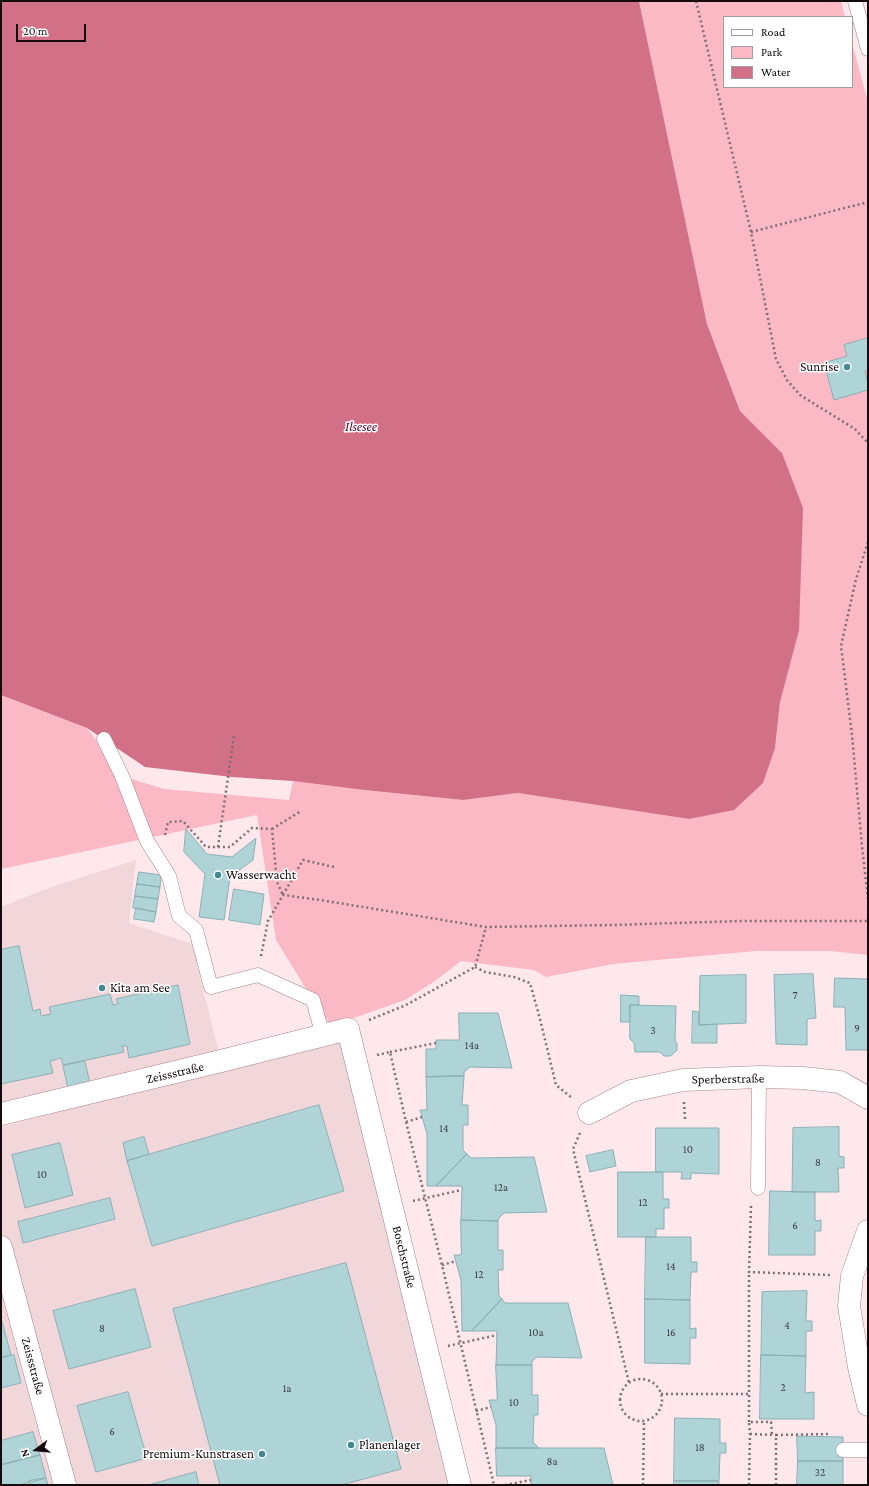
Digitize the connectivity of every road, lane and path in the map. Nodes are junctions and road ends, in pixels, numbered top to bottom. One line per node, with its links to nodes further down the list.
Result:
1 (696, 1): 5 (path)
2 (855, 1): 3 (lane)
3 (868, 49)
4 (868, 202): 5 (path)
5 (751, 232): 6 (path)
6 (868, 444)
7 (868, 542): 16 (path)
8 (234, 735): 13 (path)
9 (104, 739): 12 (lane)
10 (302, 811): 11 (path)
11 (272, 829): 13 (path); 15 (path)
12 (147, 841): 13 (path); 20 (lane)
13 (218, 847)
14 (334, 867): 15 (path)
15 (283, 895): 18 (path); 20 (path)
16 (868, 899)
17 (868, 921): 18 (path)
18 (486, 927): 19 (path)
19 (475, 967): 21 (path); 28 (path)
20 (258, 975): 22 (lane)
21 (348, 1029): 22 (street, Zeissstraße); 25 (street, Boschstraße)
22 (323, 1036): 29 (street, Zeissstraße)
23 (436, 1044): 24 (path)
24 (390, 1052): 25 (path); 31 (path)
25 (355, 1060): 35 (street, Boschstraße)
26 (760, 1077): 27 (street, Sperberstraße); 28 (street, Sperberstraße); 32 (lane)
27 (868, 1098)
28 (589, 1113): 46 (path)
29 (1, 1114)
30 (422, 1118): 31 (path)
31 (406, 1122): 34 (path)
32 (758, 1188): 40 (path)
33 (461, 1190): 34 (path)
34 (425, 1198): 35 (path); 39 (path)
35 (391, 1206): 44 (street, Boschstraße)
36 (868, 1231): 41 (street)
37 (1, 1247): 61 (street, Zeissstraße)
38 (456, 1261): 39 (path)
39 (442, 1264): 43 (path)
40 (749, 1272): 41 (path); 48 (path)
41 (852, 1276): 45 (street)
42 (497, 1335): 43 (path)
43 (460, 1344): 44 (path); 51 (path)
44 (427, 1351): 62 (street, Boschstraße)
45 (863, 1367): 49 (street)
46 (629, 1383): 47 (path); 52 (path)
47 (661, 1394): 48 (path); 52 (path)
48 (749, 1394): 53 (path)
49 (868, 1405)
50 (491, 1407): 51 (path)
51 (476, 1411): 63 (path)
52 (644, 1421): 65 (path)
53 (748, 1422): 54 (path); 55 (path)
54 (750, 1434): 55 (path); 66 (path)
55 (772, 1434): 57 (path)
56 (837, 1434): 57 (path)
57 (776, 1435): 67 (path)
58 (843, 1450): 59 (lane)
59 (868, 1450)
60 (531, 1480): 64 (path)
61 (65, 1485)
62 (460, 1485)
63 (494, 1485)
64 (505, 1485)
65 (643, 1485)
66 (749, 1485)
67 (776, 1485)

